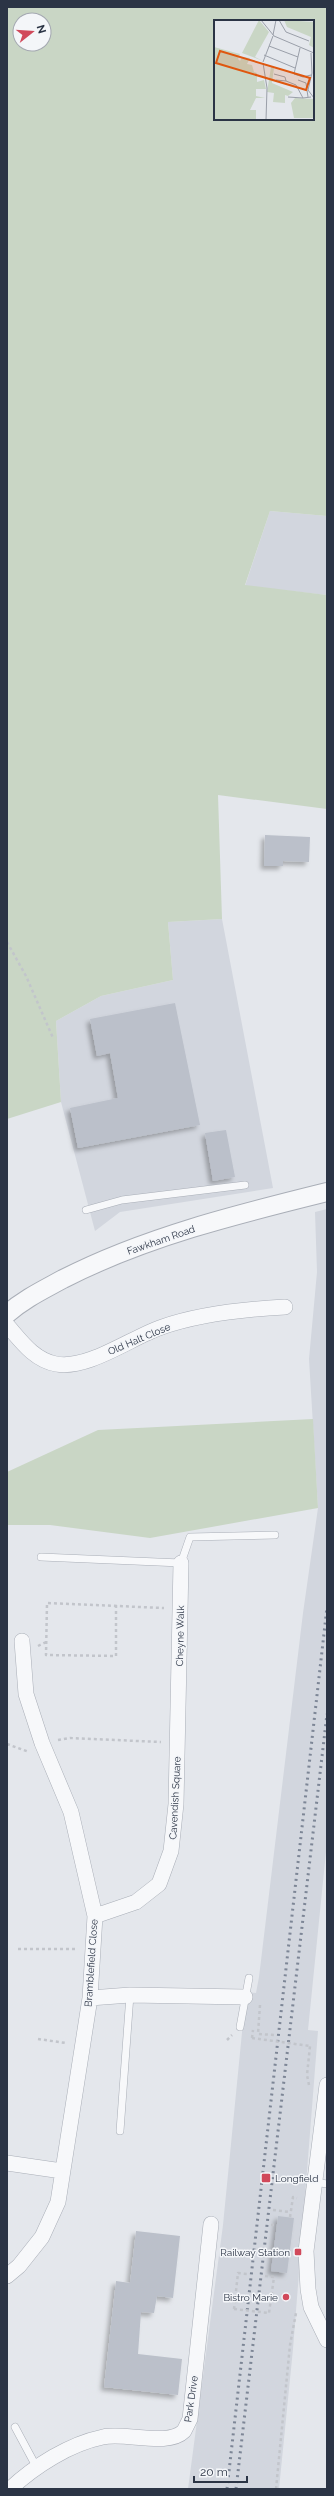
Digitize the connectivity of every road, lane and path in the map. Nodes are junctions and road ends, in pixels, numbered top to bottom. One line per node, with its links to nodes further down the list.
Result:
1 (7, 942): 2 (path)
2 (54, 1038)
3 (245, 1185): 5 (lane)
4 (327, 1192): 7 (street, Fawkham Road)
5 (86, 1210)
6 (285, 1307): 8 (street, Old Halt Close)
7 (7, 1314)
8 (7, 1325)
9 (275, 1535): 11 (lane)
10 (41, 1558): 11 (lane)
11 (181, 1563): 13 (street, Cheyne Walk)
12 (116, 1605): 12 (path); 13 (path)
13 (180, 1608): 15 (street, Cheyne Walk)
14 (22, 1641): 16 (street, Bramblefield Close)
15 (178, 1709): 17 (street, Cavendish Square)
16 (42, 1743): 17 (path); 18 (street, Bramblefield Close)
17 (178, 1743): 18 (street, Cavendish Square)
18 (95, 1916): 20 (street, Bramblefield Close)
19 (18, 1949): 20 (path)
20 (93, 1949): 24 (street, Bramblefield Close)
21 (249, 1978): 23 (lane)
22 (130, 1994): 23 (street); 24 (street); 32 (lane)
23 (244, 1997): 25 (lane); 26 (path)
24 (90, 1998): 29 (street, Bramblefield Close)
25 (240, 2027)
26 (274, 2035)
27 (252, 2038): 30 (path, bridge)
28 (38, 2039): 29 (path)
29 (83, 2045): 34 (street, Bramblefield Close)
30 (307, 2074)
31 (327, 2085): 35 (street)
32 (120, 2131)
33 (7, 2163): 34 (street)
34 (62, 2171): 42 (street, Bramblefield Close)
35 (320, 2183): 45 (street)
36 (273, 2210): 37 (path)
37 (290, 2212)
38 (211, 2224): 47 (street, Park Drive)
39 (271, 2225): 40 (path)
40 (277, 2225)
41 (247, 2274): 43 (path, bridge)
42 (7, 2276)
43 (265, 2276)
44 (297, 2306): 49 (path)
45 (327, 2340)
46 (15, 2427): 47 (lane)
47 (37, 2468): 48 (street, Park Drive)
48 (10, 2489)
49 (276, 2489)

